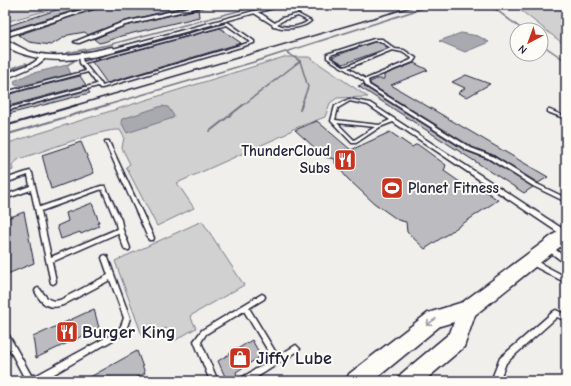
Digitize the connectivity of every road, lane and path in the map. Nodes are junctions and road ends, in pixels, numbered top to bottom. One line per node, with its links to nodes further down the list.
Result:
1 (102, 5): 10 (street)
2 (184, 5): 5 (street)
3 (206, 5): 5 (street)
4 (282, 5): 6 (street)
5 (189, 9): 11 (street)
6 (256, 12): 7 (street); 9 (lane)
7 (222, 21): 8 (lane); 14 (street)
8 (228, 24): 16 (lane); 21 (lane)
9 (274, 25): 9 (lane)
10 (5, 35)
11 (77, 42)
12 (5, 43): 15 (main road)
13 (394, 49): 17 (lane); 17 (lane); 20 (lane)
14 (112, 50): 16 (main road)
15 (44, 57): 16 (main road); 19 (street)
16 (81, 60): 18 (lane)
17 (346, 68): 20 (lane)
18 (89, 71): 21 (lane); 22 (lane)
19 (5, 77)
20 (366, 80): 33 (lane)
21 (100, 84): 23 (lane)
22 (5, 93)
23 (5, 110)
24 (549, 111): 25 (lane)
25 (566, 118)
26 (393, 120): 27 (lane); 28 (lane); 36 (lane)
27 (333, 122): 28 (lane); 28 (lane)
28 (380, 126)
29 (107, 142): 37 (lane)
30 (5, 181): 31 (lane)
31 (33, 187): 32 (lane); 34 (lane)
32 (5, 197)
33 (566, 200)
34 (38, 210): 35 (lane); 41 (lane)
35 (120, 230): 39 (lane); 41 (lane)
36 (565, 233): 38 (main road)
37 (150, 238)
38 (548, 247): 42 (main road); 43 (lane)
39 (127, 248)
40 (105, 258): 44 (lane)
41 (49, 261): 46 (lane)
42 (530, 261): 45 (lane); 50 (main road)
43 (566, 261)
44 (112, 276): 47 (lane); 55 (lane)
45 (566, 280)
46 (53, 281)
47 (38, 291)
48 (262, 297): 49 (lane)
49 (245, 307): 54 (lane); 56 (lane)
50 (468, 309): 58 (main road, one-way to 58); 59 (main road)
51 (566, 318): 60 (lane)
52 (5, 334): 55 (lane)
53 (296, 349): 54 (lane)
54 (277, 360): 57 (lane)
55 (38, 380)
56 (214, 381)
57 (244, 381)
58 (356, 381)
59 (408, 381)
60 (496, 381)

